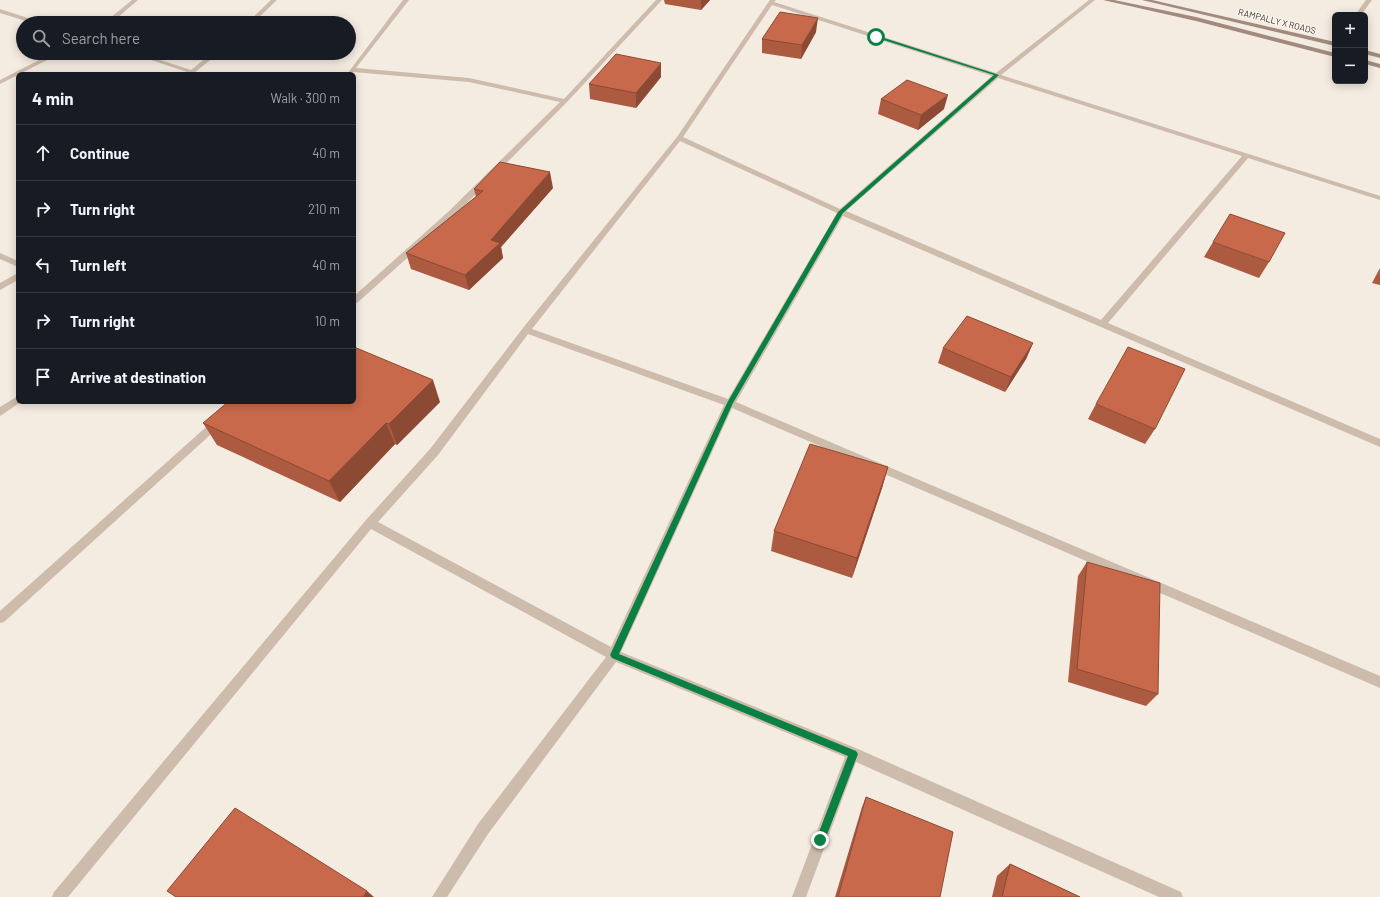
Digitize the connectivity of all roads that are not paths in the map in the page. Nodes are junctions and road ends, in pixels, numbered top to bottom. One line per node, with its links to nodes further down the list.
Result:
1 (135, 0): 13 (street)
2 (274, 0): 14 (street)
3 (406, 0): 28 (street)
4 (659, 0): 33 (street)
5 (1092, 0): 30 (street)
6 (1106, 0): 17 (main road)
7 (1145, 0): 15 (main road, RAMPALLY X ROADS)
8 (1369, 0): 11 (street)
9 (772, 2): 30 (street); 34 (street)
10 (0, 11): 12 (street)
11 (1360, 12)
12 (16, 16)
13 (116, 16)
14 (257, 16)
15 (1332, 43)
16 (1368, 53): 18 (main road)
17 (1332, 54)
18 (1380, 56)
19 (43, 60): 25 (street)
20 (153, 60): 26 (street)
21 (207, 60): 27 (street)
22 (1368, 63): 23 (main road)
23 (1380, 66)
24 (16, 72): 31 (street)
25 (17, 72)
26 (187, 72)
27 (191, 72)
28 (350, 72)
29 (356, 72): 33 (street)
30 (997, 75): 35 (street); 37 (street)
31 (2, 79): 32 (street)
32 (16, 82)
33 (565, 101): 42 (street)
34 (679, 138): 37 (street); 44 (street)
35 (1247, 155): 36 (street); 43 (street)
36 (1380, 198)
37 (841, 212): 43 (street); 46 (street)
38 (0, 256): 39 (street)
39 (16, 262)
40 (16, 277): 41 (street)
41 (0, 287)
42 (356, 299)
43 (1102, 325): 49 (street)
44 (526, 330): 46 (street); 50 (street)
45 (16, 400): 47 (street)
46 (730, 403): 52 (street); 53 (street)
47 (0, 412)
48 (223, 418): 51 (street)
49 (1380, 443)
50 (370, 524): 52 (street); 55 (street)
51 (0, 618)
52 (614, 655): 54 (street); 56 (street)
53 (1380, 682)
54 (853, 754): 57 (street); 58 (street)
55 (59, 897)
56 (439, 897)
57 (799, 897)
58 (1176, 897)

